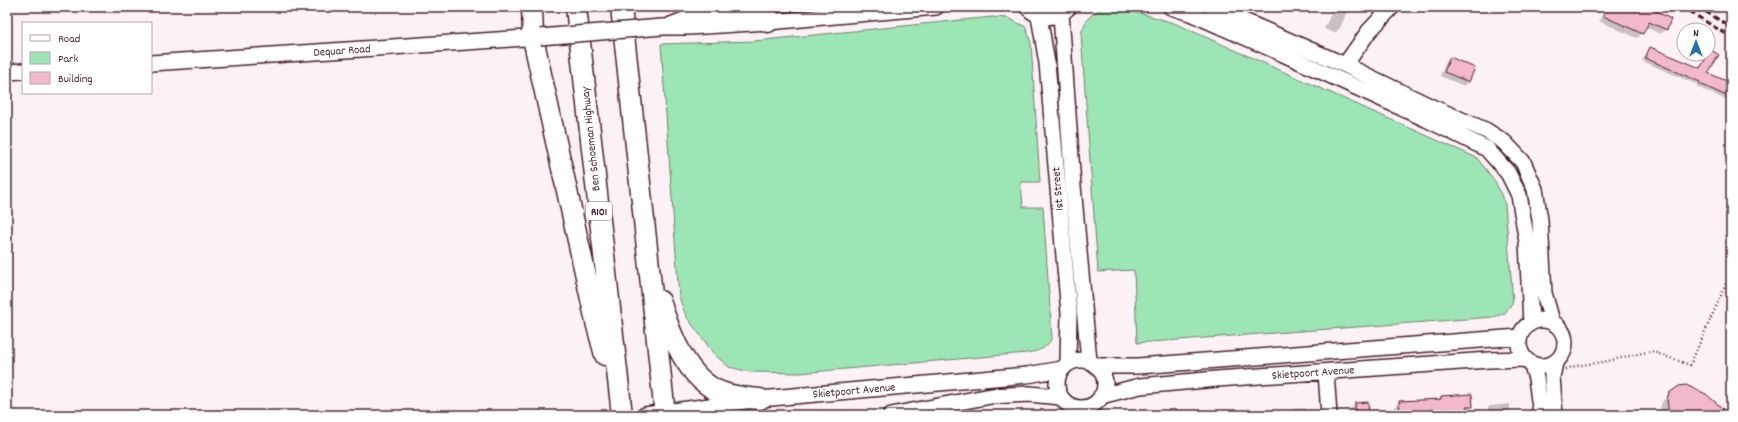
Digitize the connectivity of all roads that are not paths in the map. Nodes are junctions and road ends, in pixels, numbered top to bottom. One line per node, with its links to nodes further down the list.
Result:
1 (532, 7): 13 (main road)
2 (576, 7): 30 (main road, Ben Schoeman Highway / R101)
3 (936, 7): 11 (street)
4 (1172, 7): 20 (street)
5 (1212, 7): 15 (street)
6 (1392, 7): 15 (street)
7 (721, 9): 11 (street); 12 (street)
8 (1065, 10): 9 (street); 23 (street, 1st Street)
9 (1033, 11): 24 (street, 1st Street)
10 (622, 12): 18 (main road)
11 (772, 13): 12 (street)
12 (665, 26): 13 (street, Dequar Road, bridge)
13 (536, 38): 14 (street, Dequar Road); 30 (main road)
14 (152, 63)
15 (1345, 65): 19 (street)
16 (22, 71): 17 (street)
17 (7, 72)
18 (648, 265): 28 (main road); 32 (main road)
19 (1552, 321): 20 (street); 25 (street)
20 (1531, 322): 21 (street)
21 (1519, 337): 22 (street); 23 (street, Skietpoort Avenue)
22 (1528, 361): 25 (street); 26 (street, Skietpoort Avenue); 35 (street)
23 (1093, 363): 24 (street); 29 (street)
24 (1065, 366): 27 (street); 28 (street, Skietpoort Avenue)
25 (1553, 370): 36 (street)
26 (1326, 372): 29 (street, Skietpoort Avenue); 34 (street)
27 (1061, 398): 31 (street); 33 (street)
28 (760, 399): 32 (street, Skietpoort Avenue)
29 (1095, 405): 31 (street)
30 (621, 410)
31 (1075, 411)
32 (658, 414)
33 (891, 415)
34 (1329, 415)
35 (1542, 415)
36 (1555, 415)

